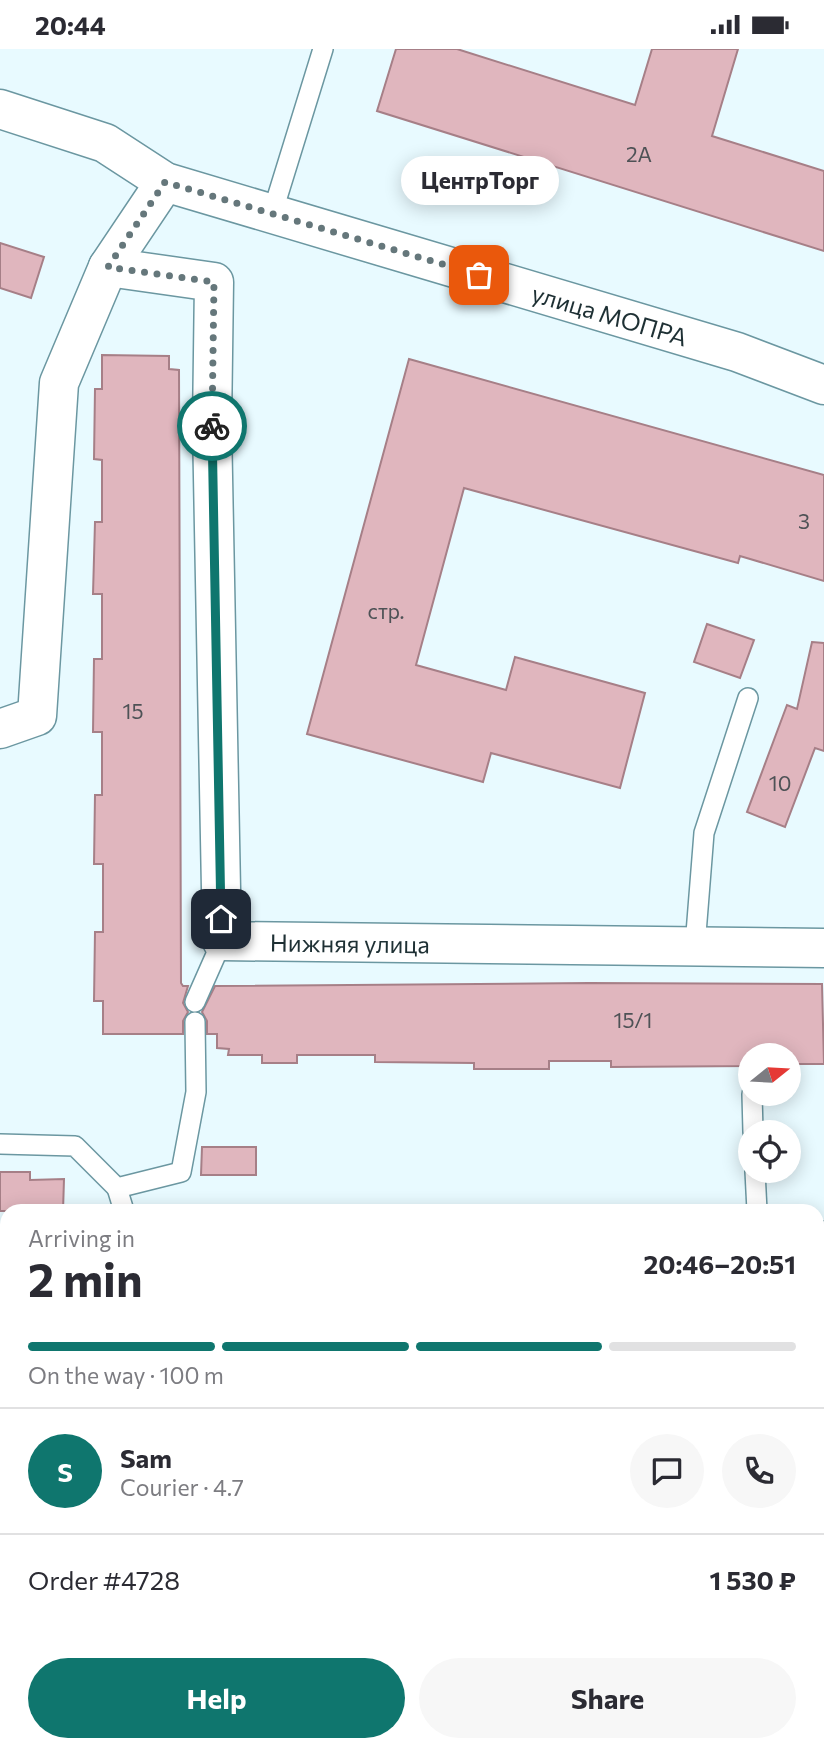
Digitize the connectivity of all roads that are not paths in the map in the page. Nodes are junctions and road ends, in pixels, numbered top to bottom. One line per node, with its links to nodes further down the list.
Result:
1 (323, 49): 4 (lane)
2 (0, 109): 3 (street, улица МОПРА)
3 (165, 182): 4 (street, улица МОПРА); 5 (street)
4 (272, 214): 6 (street, улица МОПРА)
5 (108, 267): 8 (street); 9 (street)
6 (824, 385)
7 (748, 698): 10 (lane)
8 (0, 729)
9 (222, 941): 10 (street, Нижняя улица); 12 (lane)
10 (695, 946): 11 (street, Нижняя улица)
11 (824, 948)
12 (195, 1002)
13 (195, 1022): 16 (lane)
14 (0, 1144): 16 (lane)
15 (756, 1183): 18 (lane)
16 (117, 1188): 17 (lane)
17 (122, 1204)
18 (757, 1204)

